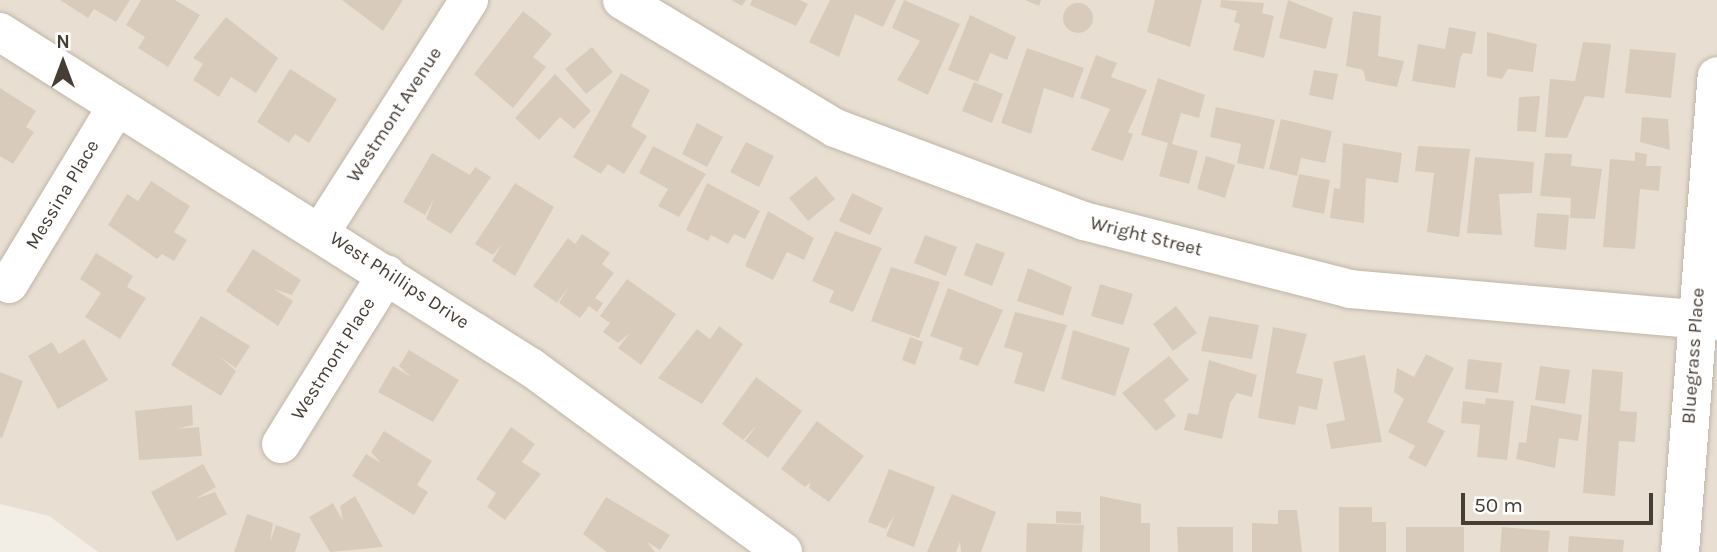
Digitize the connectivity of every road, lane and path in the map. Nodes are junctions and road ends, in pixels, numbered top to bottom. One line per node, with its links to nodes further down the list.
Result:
1 (469, 0): 6 (street, Westmont Avenue)
2 (622, 0): 9 (street, Wright Street)
3 (0, 32): 5 (street, West Phillips Drive)
4 (1717, 76): 9 (street, Bluegrass Place)
5 (117, 106): 6 (street, West Phillips Drive); 8 (street, Messina Place)
6 (322, 230): 7 (street, West Phillips Drive)
7 (387, 274): 10 (street, Westmont Place); 11 (street, West Phillips Drive)
8 (9, 284)
9 (1706, 320): 13 (street, Bluegrass Place)
10 (281, 444)
11 (744, 542): 12 (street, West Phillips Drive)
12 (783, 552)
13 (1680, 552)

